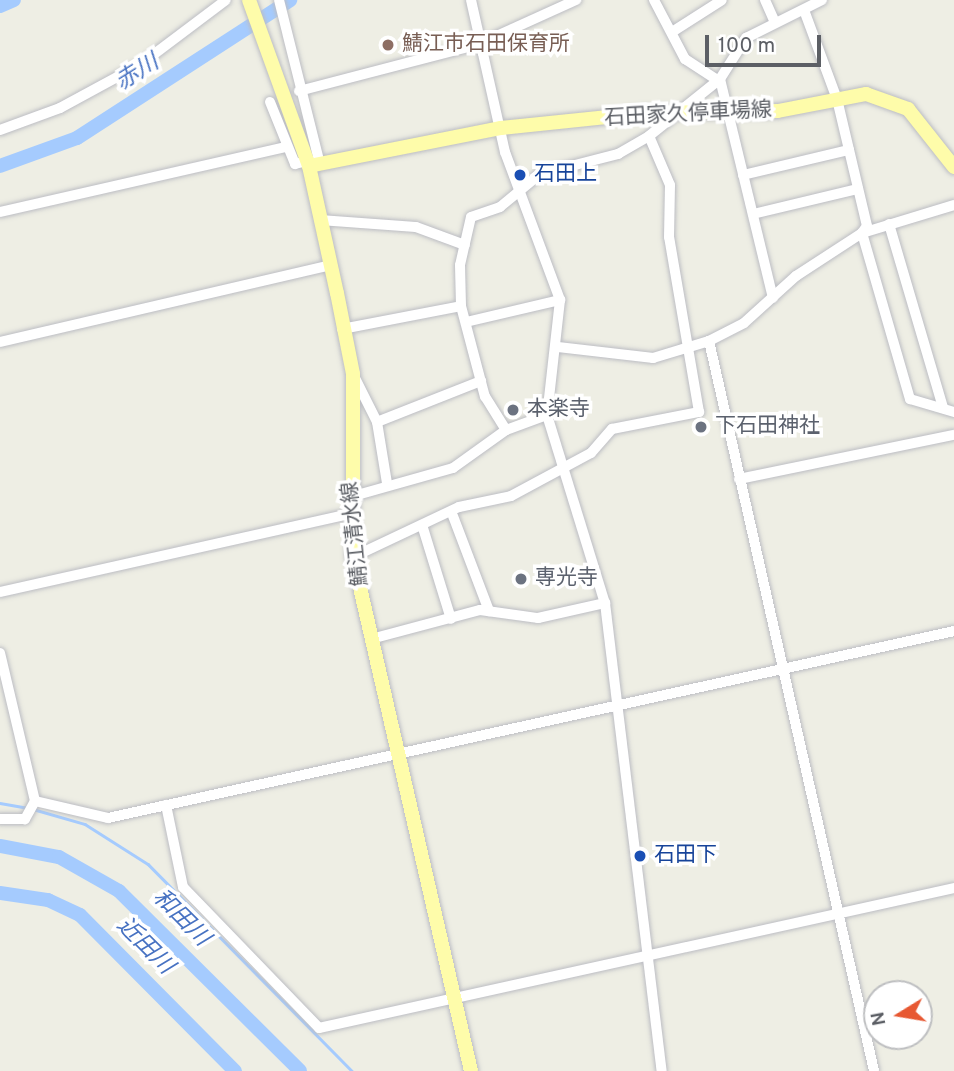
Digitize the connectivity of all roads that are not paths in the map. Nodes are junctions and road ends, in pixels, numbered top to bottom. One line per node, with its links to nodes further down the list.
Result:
1 (226, 0): 21 (street)
2 (249, 0): 25 (main road, 鯖江清水線)
3 (279, 0): 15 (street)
4 (471, 0): 13 (street)
5 (576, 0): 13 (street)
6 (653, 0): 12 (street)
7 (722, 0): 12 (street)
8 (765, 0): 11 (street)
9 (822, 0): 10 (street)
10 (804, 10): 11 (street); 16 (street)
11 (774, 20): 14 (street)
12 (672, 32): 14 (street)
13 (479, 44): 15 (street); 20 (street)
14 (718, 79): 18 (street); 19 (street)
15 (299, 91): 25 (street)
16 (837, 99): 19 (main road, 石田家久停車場線); 24 (street); 26 (main road, 石田家久停車場線)
17 (270, 102): 23 (street)
18 (677, 111): 19 (main road, 石田家久停車場線); 20 (main road, 石田家久停車場線); 22 (street)
19 (729, 114): 27 (street)
20 (501, 128): 25 (main road, 石田家久停車場線); 28 (street)
21 (0, 130)
22 (649, 135): 28 (street); 46 (street)
23 (286, 148): 25 (street); 31 (street)
24 (849, 150): 27 (street); 29 (street)
25 (312, 164): 33 (main road, 鯖江清水線)
26 (954, 167)
27 (743, 175): 32 (street)
28 (521, 188): 36 (street); 39 (street)
29 (858, 189): 32 (street); 35 (street)
30 (954, 205): 34 (street)
31 (0, 212)
32 (753, 214): 38 (street)
33 (320, 220): 36 (street); 37 (main road, 鯖江清水線)
34 (888, 224): 35 (street); 49 (street)
35 (862, 233): 38 (street); 49 (street)
36 (465, 245): 40 (street)
37 (331, 265): 42 (main road, 鯖江清水線); 44 (street)
38 (773, 298): 43 (street)
39 (560, 300): 41 (street); 45 (street)
40 (461, 306): 41 (street); 42 (street)
41 (466, 322): 48 (street)
42 (342, 329): 47 (main road, 鯖江清水線)
43 (709, 341): 46 (street); 55 (street)
44 (0, 342)
45 (558, 347): 46 (street); 50 (street)
46 (690, 348): 54 (street)
47 (354, 374): 51 (street); 57 (main road, 鯖江清水線)
48 (481, 381): 51 (street); 52 (street)
49 (949, 410)
50 (547, 415): 52 (street); 54 (street)
51 (377, 422): 56 (street)
52 (506, 430): 56 (street)
53 (954, 435): 55 (street)
54 (562, 469): 59 (street); 63 (street)
55 (739, 480): 69 (street)
56 (387, 483): 57 (street)
57 (350, 497): 58 (main road, 鯖江清水線)
58 (349, 513): 61 (main road, 鯖江清水線); 62 (street)
59 (453, 516): 60 (street); 64 (street)
60 (423, 528): 61 (street); 65 (street)
61 (353, 558): 67 (main road, 鯖江清水線)
62 (0, 592)
63 (605, 603): 64 (street); 70 (street)
64 (489, 611): 65 (street)
65 (451, 619): 67 (street)
66 (954, 631): 69 (street)
67 (371, 639): 71 (main road, 鯖江清水線)
68 (0, 653): 72 (street)
69 (779, 667): 70 (street); 76 (street)
70 (613, 704): 71 (street); 77 (street)
71 (400, 752): 73 (street); 78 (main road, 鯖江清水線)
72 (35, 801): 73 (street); 74 (street)
73 (166, 805): 78 (street)
74 (0, 819)
75 (954, 888): 76 (street)
76 (836, 910): 77 (street); 81 (street)
77 (646, 955): 78 (street); 80 (street)
78 (454, 997): 79 (main road, 鯖江清水線)
79 (471, 1071)
80 (662, 1071)
81 (874, 1071)

